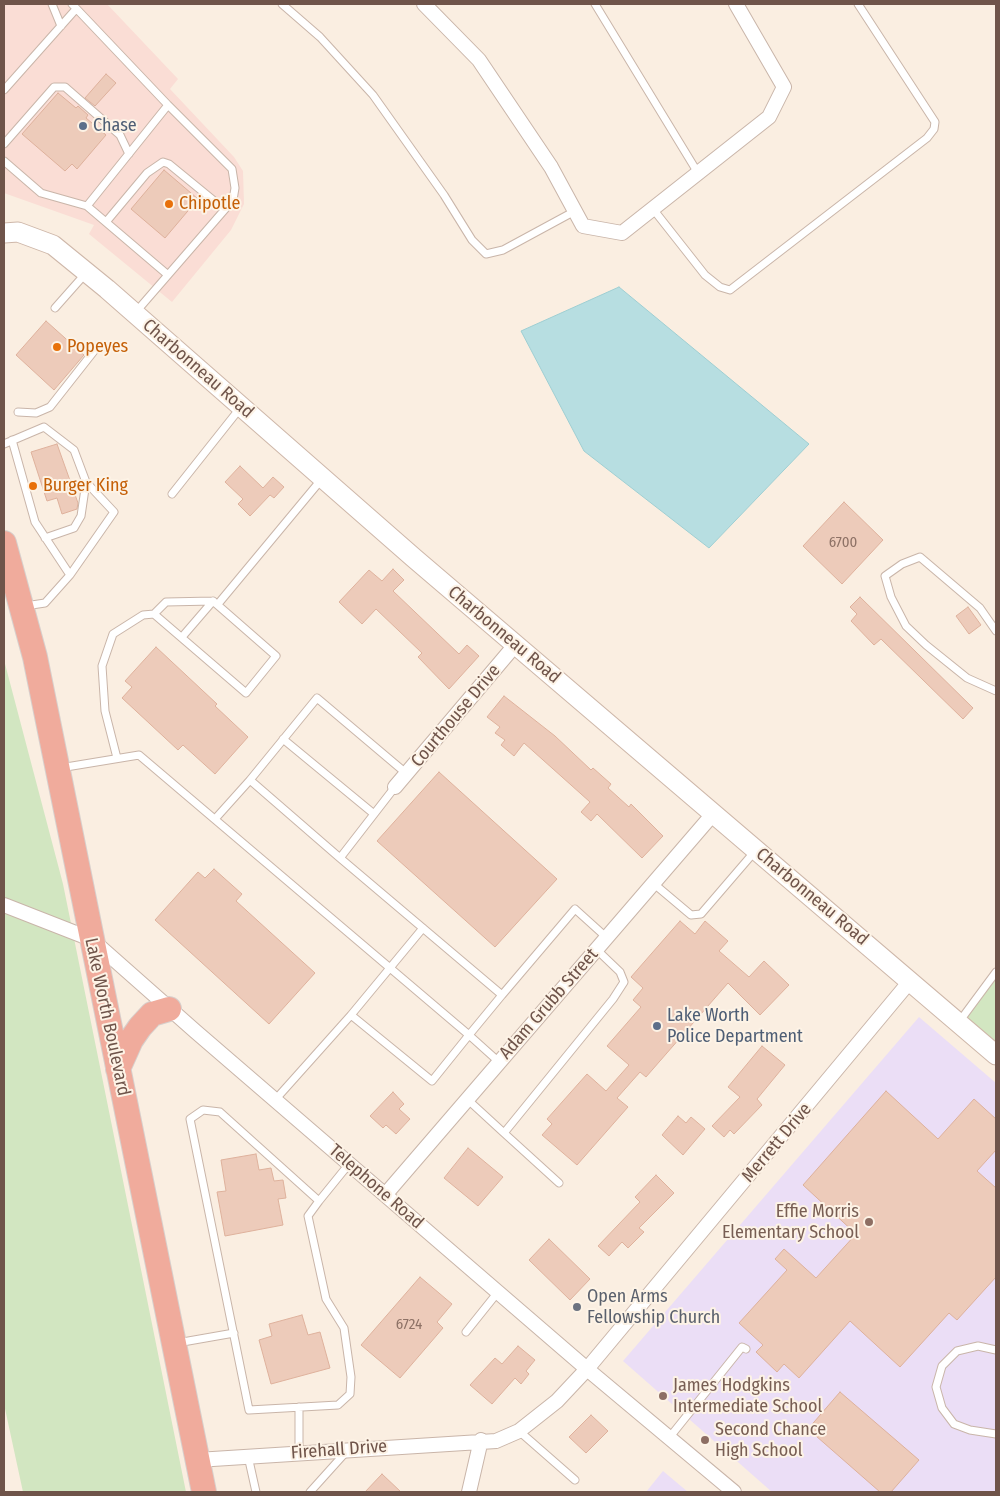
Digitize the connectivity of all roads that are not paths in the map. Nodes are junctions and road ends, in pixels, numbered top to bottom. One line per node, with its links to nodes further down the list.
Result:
1 (52, 4): 8 (lane)
2 (282, 4): 18 (lane)
3 (424, 4): 18 (street)
4 (595, 4): 14 (lane)
5 (736, 4): 14 (street)
6 (858, 4): 17 (lane)
7 (74, 6): 8 (lane); 10 (lane)
8 (61, 26): 9 (lane)
9 (4, 90)
10 (168, 105): 12 (lane); 16 (lane)
11 (4, 144): 12 (lane)
12 (129, 154): 15 (lane)
13 (4, 161): 15 (lane)
14 (698, 173): 17 (street)
15 (88, 206): 19 (lane)
16 (224, 209): 19 (lane); 22 (lane)
17 (653, 209): 18 (street)
18 (575, 211)
19 (106, 222): 22 (lane)
20 (4, 233): 21 (street, Charbonneau Road)
21 (86, 272): 23 (lane); 24 (street, Charbonneau Road)
22 (168, 275): 24 (lane)
23 (55, 308)
24 (135, 314): 26 (street, Charbonneau Road)
25 (98, 346): 27 (lane)
26 (241, 407): 30 (street, Charbonneau Road); 32 (lane)
27 (18, 412)
28 (12, 440): 29 (lane); 31 (lane); 33 (lane)
29 (4, 444)
30 (323, 478): 36 (lane); 41 (street, Charbonneau Road)
31 (86, 482): 33 (lane); 35 (lane)
32 (172, 494)
33 (45, 538): 35 (lane)
34 (4, 543): 37 (highway, Lake Worth Boulevard)
35 (70, 575): 37 (lane)
36 (216, 602): 38 (lane); 40 (lane); 40 (lane)
37 (21, 607): 45 (highway, Lake Worth Boulevard)
38 (154, 614): 40 (lane); 44 (lane)
39 (996, 631): 42 (lane)
40 (182, 637)
41 (516, 644): 46 (street, Courthouse Drive); 50 (street, Charbonneau Road)
42 (996, 691)
43 (283, 739): 46 (lane); 47 (lane); 49 (lane)
44 (117, 758): 45 (lane); 51 (lane)
45 (57, 769): 58 (highway, Lake Worth Boulevard)
46 (407, 774): 48 (street, Courthouse Drive)
47 (250, 780): 51 (lane); 53 (lane)
48 (395, 787): 49 (lane)
49 (374, 814): 53 (lane)
50 (713, 814): 52 (street, Charbonneau Road); 54 (street, Adam Grubb Street)
51 (215, 819): 60 (lane)
52 (756, 850): 54 (lane); 62 (street, Charbonneau Road)
53 (340, 858): 56 (lane)
54 (654, 883): 57 (street, Adam Grubb Street)
55 (4, 905): 58 (street, Telephone Road)
56 (423, 928): 60 (lane); 63 (lane)
57 (606, 938): 59 (street, Adam Grubb Street); 63 (lane)
58 (91, 939): 64 (street, Telephone Road); 70 (highway, Lake Worth Boulevard)
59 (596, 949): 69 (street, Adam Grubb Street); 73 (lane)
60 (390, 968): 65 (lane); 67 (lane)
61 (996, 972): 66 (lane)
62 (910, 980): 66 (street, Charbonneau Road); 84 (street, Merrett Drive)
63 (502, 995): 67 (lane)
64 (169, 1009): 70 (highway); 72 (street, Telephone Road)
65 (351, 1015): 67 (lane); 72 (lane)
66 (958, 1023): 68 (street, Charbonneau Road)
67 (469, 1035): 69 (lane)
68 (996, 1056)
69 (499, 1062): 71 (street, Adam Grubb Street)
70 (118, 1069): 81 (highway, Lake Worth Boulevard)
71 (467, 1099): 73 (lane); 76 (street, Adam Grubb Street)
72 (275, 1100): 74 (street, Telephone Road)
73 (504, 1133): 75 (lane)
74 (349, 1164): 76 (street, Telephone Road); 77 (lane)
75 (559, 1183)
76 (385, 1194): 78 (street, Telephone Road)
77 (319, 1201): 80 (lane); 85 (lane)
78 (498, 1292): 79 (lane); 84 (street, Telephone Road)
79 (466, 1332)
80 (234, 1333): 81 (lane); 85 (lane)
81 (174, 1344): 93 (highway, Lake Worth Boulevard)
82 (746, 1349): 88 (lane)
83 (996, 1350): 87 (lane)
84 (587, 1369): 86 (street, Merrett Drive); 88 (street, Telephone Road)
85 (298, 1407): 91 (lane)
86 (520, 1431): 89 (street, Merrett Drive); 94 (lane)
87 (994, 1432)
88 (670, 1438): 99 (street, Telephone Road)
89 (480, 1440): 90 (street, Firehall Drive); 98 (street)
90 (348, 1450): 91 (street, Firehall Drive); 97 (lane)
91 (300, 1453): 92 (street, Firehall Drive)
92 (248, 1456): 93 (street, Firehall Drive); 96 (lane)
93 (198, 1460): 95 (highway, Lake Worth Boulevard)
94 (575, 1480)
95 (204, 1492)
96 (256, 1492)
97 (310, 1492)
98 (469, 1492)
99 (734, 1492)

